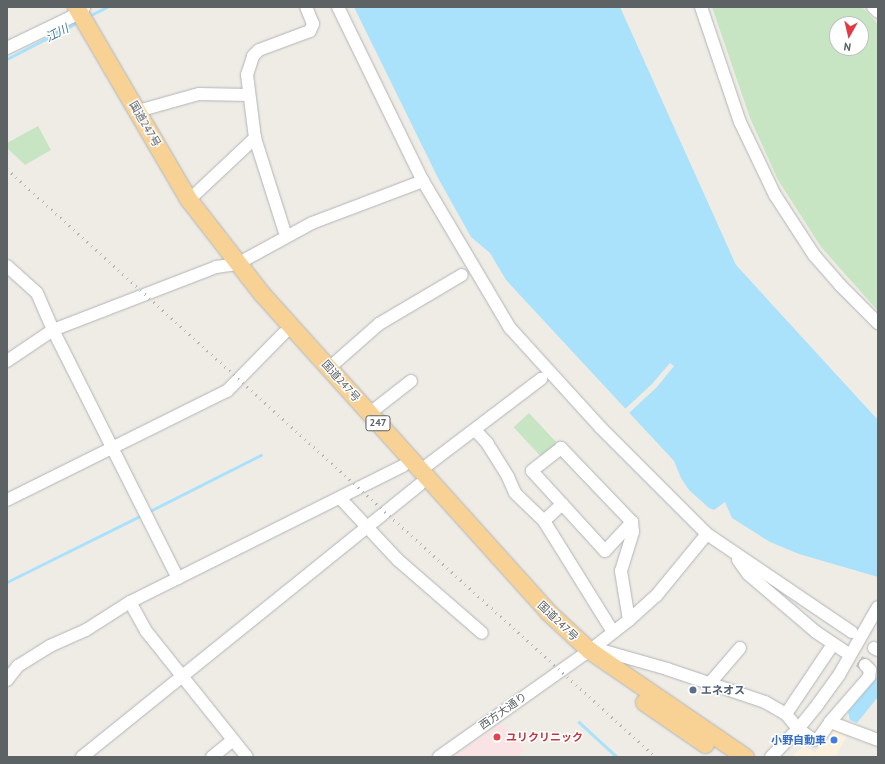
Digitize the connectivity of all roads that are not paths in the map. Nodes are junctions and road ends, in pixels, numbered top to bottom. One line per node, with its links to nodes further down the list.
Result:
1 (306, 7): 8 (street)
2 (338, 7): 11 (street)
3 (701, 7): 17 (street)
4 (873, 7): 5 (street)
5 (878, 12)
6 (77, 15): 7 (street); 9 (highway, 国道247号 / 247); 14 (highway, 国道247号 / 247)
7 (7, 48)
8 (248, 95): 9 (street); 10 (street)
9 (138, 111): 12 (highway, 国道247号 / 247)
10 (255, 138): 12 (street); 13 (street)
11 (423, 181): 13 (street); 35 (street)
12 (189, 200): 14 (highway, 国道247号 / 247)
13 (286, 236): 14 (street)
14 (232, 265): 18 (street); 19 (highway, 国道247号 / 247); 21 (highway, 国道247号 / 247)
15 (7, 266): 18 (street)
16 (462, 275): 21 (street)
17 (878, 323)
18 (53, 330): 20 (street); 26 (street)
19 (284, 333): 26 (street); 27 (highway, 国道247号 / 247)
20 (7, 361)
21 (329, 368): 24 (highway, 国道247号 / 247)
22 (541, 379): 25 (street)
23 (411, 382): 24 (street)
24 (370, 413): 28 (highway, 国道247号 / 247)
25 (475, 430): 28 (street); 32 (street)
26 (112, 447): 30 (street); 37 (street)
27 (403, 466): 28 (highway, 国道247号 / 247); 29 (street)
28 (421, 477): 34 (street); 47 (highway, 国道247号 / 247)
29 (340, 498): 34 (street); 37 (street)
30 (7, 500)
31 (562, 504): 32 (street); 33 (street); 33 (street)
32 (544, 521): 41 (street)
33 (632, 522): 40 (street)
34 (368, 528): 43 (street); 49 (street)
35 (707, 534): 36 (street); 40 (street, 西方大通り)
36 (734, 555): 42 (street); 44 (street)
37 (178, 578): 38 (street)
38 (130, 602): 49 (street); 50 (street)
39 (878, 607): 42 (street)
40 (629, 620): 41 (street, 西方大通り)
41 (613, 632): 47 (street, 西方大通り)
42 (858, 632): 54 (street)
43 (482, 633)
44 (832, 644): 46 (street); 52 (street)
45 (740, 648): 51 (street)
46 (844, 651)
47 (584, 652): 51 (street); 60 (street, 西方大通り); 61 (highway, 国道247号 / 247); 62 (highway, 国道247号 / 247)
48 (865, 665): 53 (street)
49 (183, 677): 55 (street); 57 (street)
50 (7, 680)
51 (710, 683): 52 (street)
52 (786, 714): 54 (street)
53 (830, 722): 54 (street); 56 (street)
54 (798, 729): 63 (street)
55 (233, 740): 58 (street); 59 (street)
56 (878, 740)
57 (82, 757)
58 (212, 757)
59 (247, 757)
60 (438, 757)
61 (725, 757)
62 (745, 757)
63 (771, 757)

